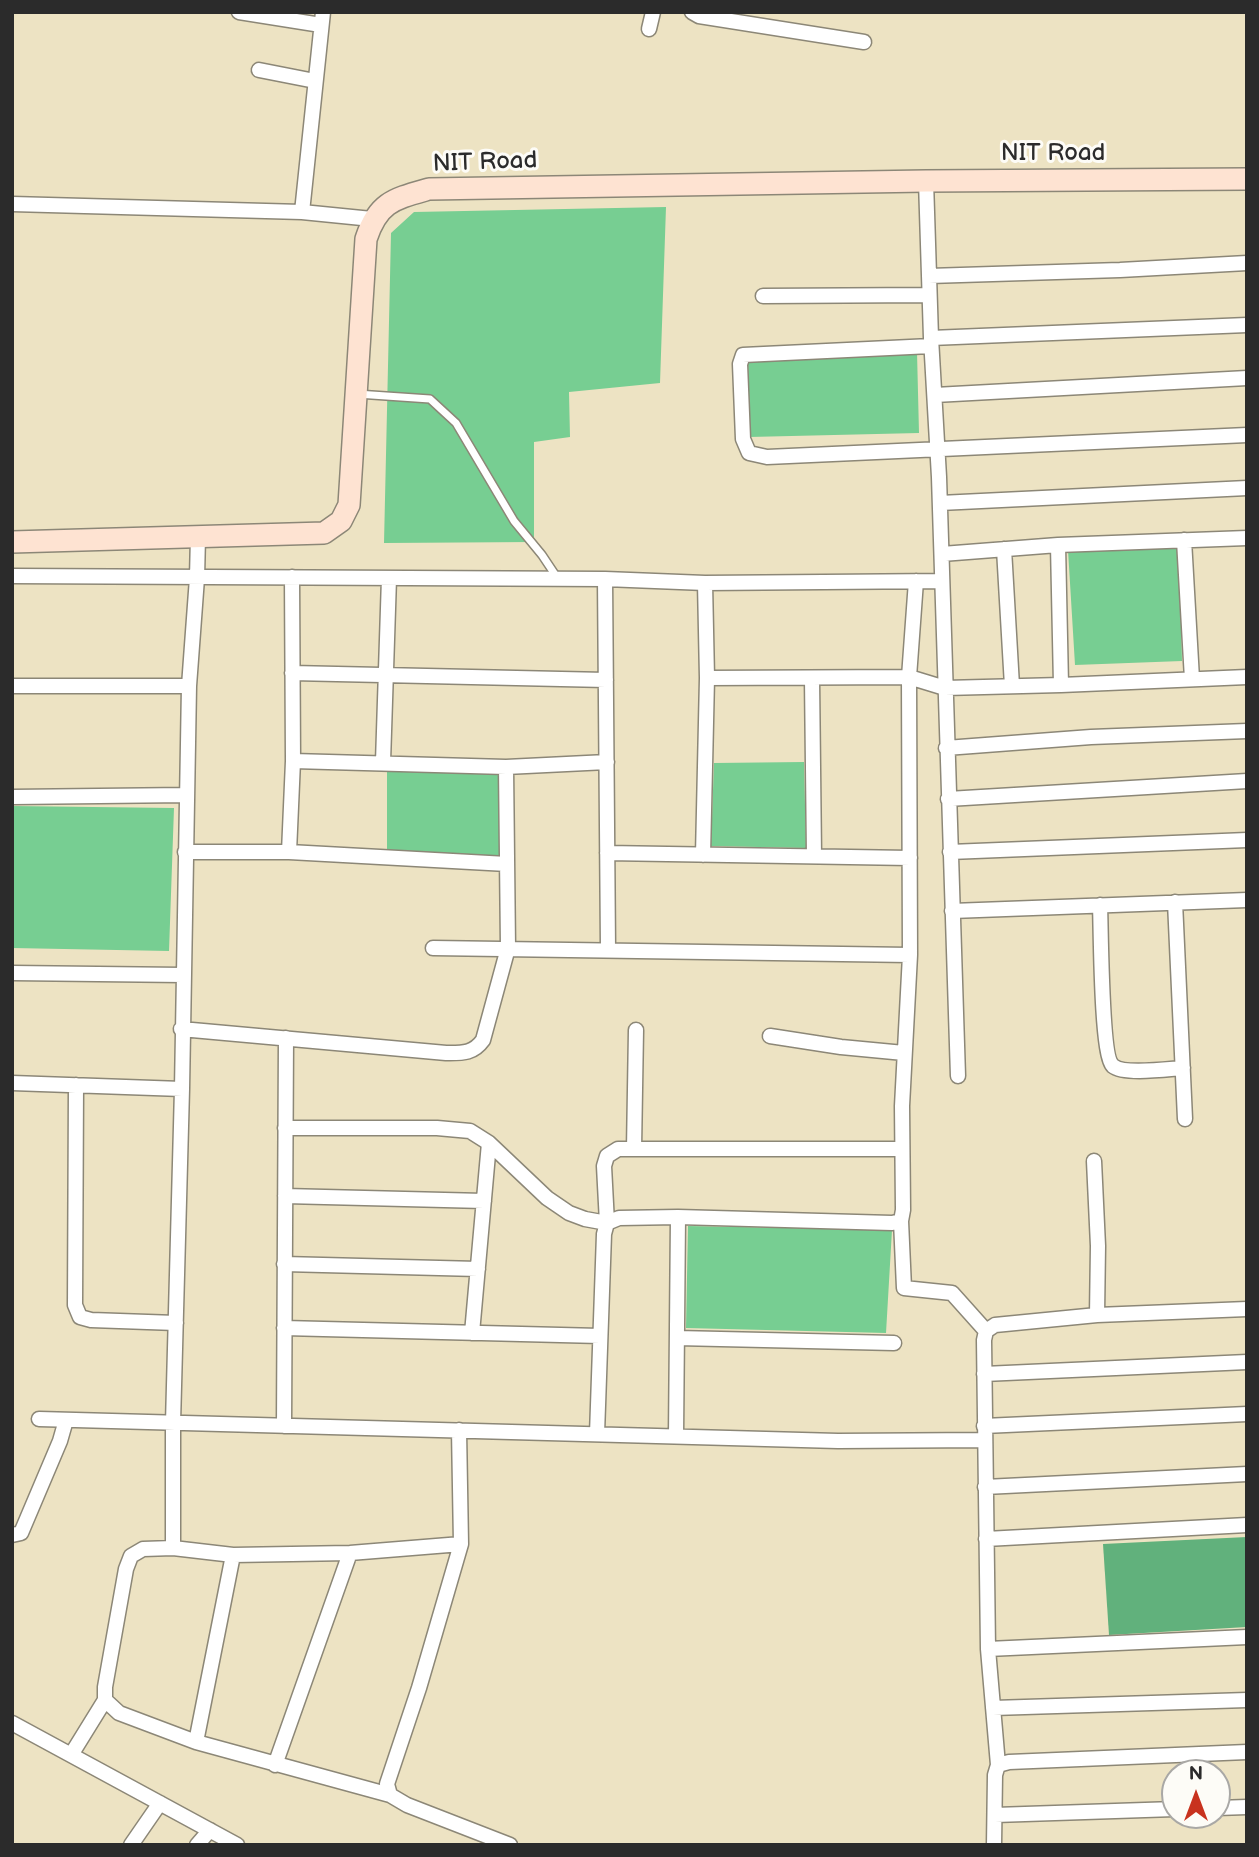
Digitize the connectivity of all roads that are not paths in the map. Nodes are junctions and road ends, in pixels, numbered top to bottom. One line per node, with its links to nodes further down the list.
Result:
1 (239, 12): 4 (street)
2 (653, 12): 5 (street)
3 (692, 12): 6 (street)
4 (322, 19): 8 (street)
5 (649, 29)
6 (864, 42)
7 (259, 70): 8 (street)
8 (315, 81): 12 (street)
9 (1247, 179): 10 (main road, NIT Road)
10 (926, 181): 13 (main road, NIT Road); 15 (street)
11 (12, 204): 12 (street)
12 (302, 212): 13 (street)
13 (372, 219): 21 (main road)
14 (1247, 263): 15 (street)
15 (929, 276): 16 (street)
16 (929, 295): 17 (street); 19 (street)
17 (764, 296)
18 (1247, 325): 19 (street)
19 (931, 342): 22 (street); 24 (street)
20 (1247, 378): 22 (street)
21 (356, 394): 27 (main road); 38 (lane)
22 (935, 395): 24 (street)
23 (1247, 435): 24 (street)
24 (938, 451): 26 (street)
25 (1247, 488): 26 (street)
26 (940, 503): 33 (street)
27 (198, 536): 30 (main road); 36 (street)
28 (1247, 538): 29 (street)
29 (1184, 540): 31 (street); 49 (street)
30 (12, 542)
31 (1058, 545): 32 (street); 51 (street)
32 (1004, 549): 33 (street); 53 (street)
33 (942, 554): 41 (street)
34 (12, 576): 36 (street)
35 (292, 577): 36 (street); 37 (street); 43 (street)
36 (197, 578): 52 (street)
37 (389, 578): 38 (street); 44 (street)
38 (558, 579): 39 (street)
39 (605, 579): 42 (street); 50 (street)
40 (916, 581): 41 (street); 42 (street); 45 (street)
41 (942, 581): 55 (street)
42 (705, 583): 47 (street)
43 (292, 673): 44 (street); 58 (street)
44 (386, 676): 50 (street); 59 (street)
45 (909, 677): 48 (street); 55 (street); 73 (street)
46 (1247, 677): 49 (street)
47 (707, 678): 48 (street); 71 (street)
48 (812, 679): 72 (street)
49 (1192, 679): 51 (street)
50 (606, 680): 60 (street)
51 (1061, 685): 53 (street)
52 (189, 686): 54 (street); 63 (street)
53 (1012, 686): 55 (street)
54 (12, 687)
55 (945, 688): 57 (street)
56 (1247, 731): 57 (street)
57 (946, 748): 65 (street)
58 (293, 761): 59 (street); 68 (street)
59 (383, 762): 61 (street)
60 (607, 762): 61 (street); 70 (street)
61 (506, 767): 74 (street)
62 (1247, 781): 65 (street)
63 (186, 795): 64 (street); 67 (street)
64 (12, 797)
65 (948, 799): 69 (street)
66 (1247, 840): 69 (street)
67 (185, 852): 68 (street); 84 (street)
68 (289, 852): 74 (street)
69 (950, 852): 78 (street)
70 (607, 853): 71 (street); 81 (street)
71 (703, 855): 72 (street)
72 (814, 856): 73 (street)
73 (910, 858): 82 (street)
74 (507, 864): 80 (street)
75 (1247, 900): 76 (street)
76 (1175, 902): 77 (street); 90 (street)
77 (1100, 905): 78 (street); 90 (street)
78 (952, 911): 91 (street)
79 (433, 948): 80 (street)
80 (508, 948): 81 (street); 88 (street)
81 (608, 949): 82 (street)
82 (910, 955): 89 (street)
83 (12, 973): 84 (street)
84 (183, 975): 85 (street)
85 (181, 1029): 88 (street); 94 (street)
86 (636, 1030): 98 (street)
87 (770, 1036): 89 (street)
88 (286, 1038): 96 (street)
89 (904, 1059): 99 (street)
90 (1183, 1068): 95 (street)
91 (958, 1076)
92 (12, 1083): 93 (street)
93 (76, 1085): 94 (street); 110 (street)
94 (182, 1089): 110 (street)
95 (1185, 1119)
96 (285, 1128): 97 (street); 101 (street)
97 (489, 1143): 102 (street); 105 (street)
98 (634, 1149): 99 (street); 105 (street)
99 (902, 1149): 104 (street)
100 (1094, 1161): 109 (street)
101 (285, 1196): 102 (street); 106 (street)
102 (484, 1201): 107 (street)
103 (678, 1217): 104 (street); 105 (street); 115 (street)
104 (901, 1221): 112 (street)
105 (607, 1223): 114 (street)
106 (284, 1264): 107 (street); 111 (street)
107 (478, 1269): 113 (street)
108 (1247, 1309): 109 (street)
109 (1097, 1315): 112 (street)
110 (176, 1323): 122 (street)
111 (284, 1328): 113 (street); 123 (street)
112 (986, 1331): 118 (street)
113 (472, 1333): 114 (street)
114 (600, 1336): 126 (street)
115 (677, 1338): 116 (street); 127 (street)
116 (894, 1343)
117 (1247, 1362): 118 (street)
118 (984, 1374): 125 (street)
119 (1247, 1414): 125 (street)
120 (39, 1419): 121 (street)
121 (66, 1420): 122 (street); 131 (street)
122 (173, 1423): 123 (street); 134 (street)
123 (284, 1426): 124 (street)
124 (459, 1430): 126 (street); 133 (street)
125 (984, 1433): 127 (street); 129 (street)
126 (597, 1434): 127 (street)
127 (676, 1436)
128 (1247, 1474): 129 (street)
129 (985, 1487): 132 (street)
130 (1247, 1525): 132 (street)
131 (12, 1535)
132 (986, 1539): 138 (street)
133 (461, 1544): 135 (street); 148 (street)
134 (173, 1549): 136 (street); 139 (street)
135 (349, 1553): 136 (street); 146 (street)
136 (233, 1555): 143 (street)
137 (1247, 1637): 138 (street)
138 (988, 1649): 141 (street)
139 (105, 1700): 143 (street); 145 (street)
140 (1247, 1700): 141 (street)
141 (993, 1708): 147 (street)
142 (12, 1723): 145 (street)
143 (196, 1742): 146 (street)
144 (1247, 1752): 147 (street)
145 (71, 1755): 149 (street)
146 (275, 1765): 148 (street)
147 (998, 1765): 151 (street)
148 (390, 1795): 156 (street)
149 (160, 1803): 152 (street); 153 (street)
150 (1161, 1809): 151 (street)
151 (995, 1815): 157 (street)
152 (210, 1830): 154 (street); 155 (street)
153 (131, 1845)
154 (197, 1845)
155 (237, 1845)
156 (510, 1845)
157 (994, 1845)

